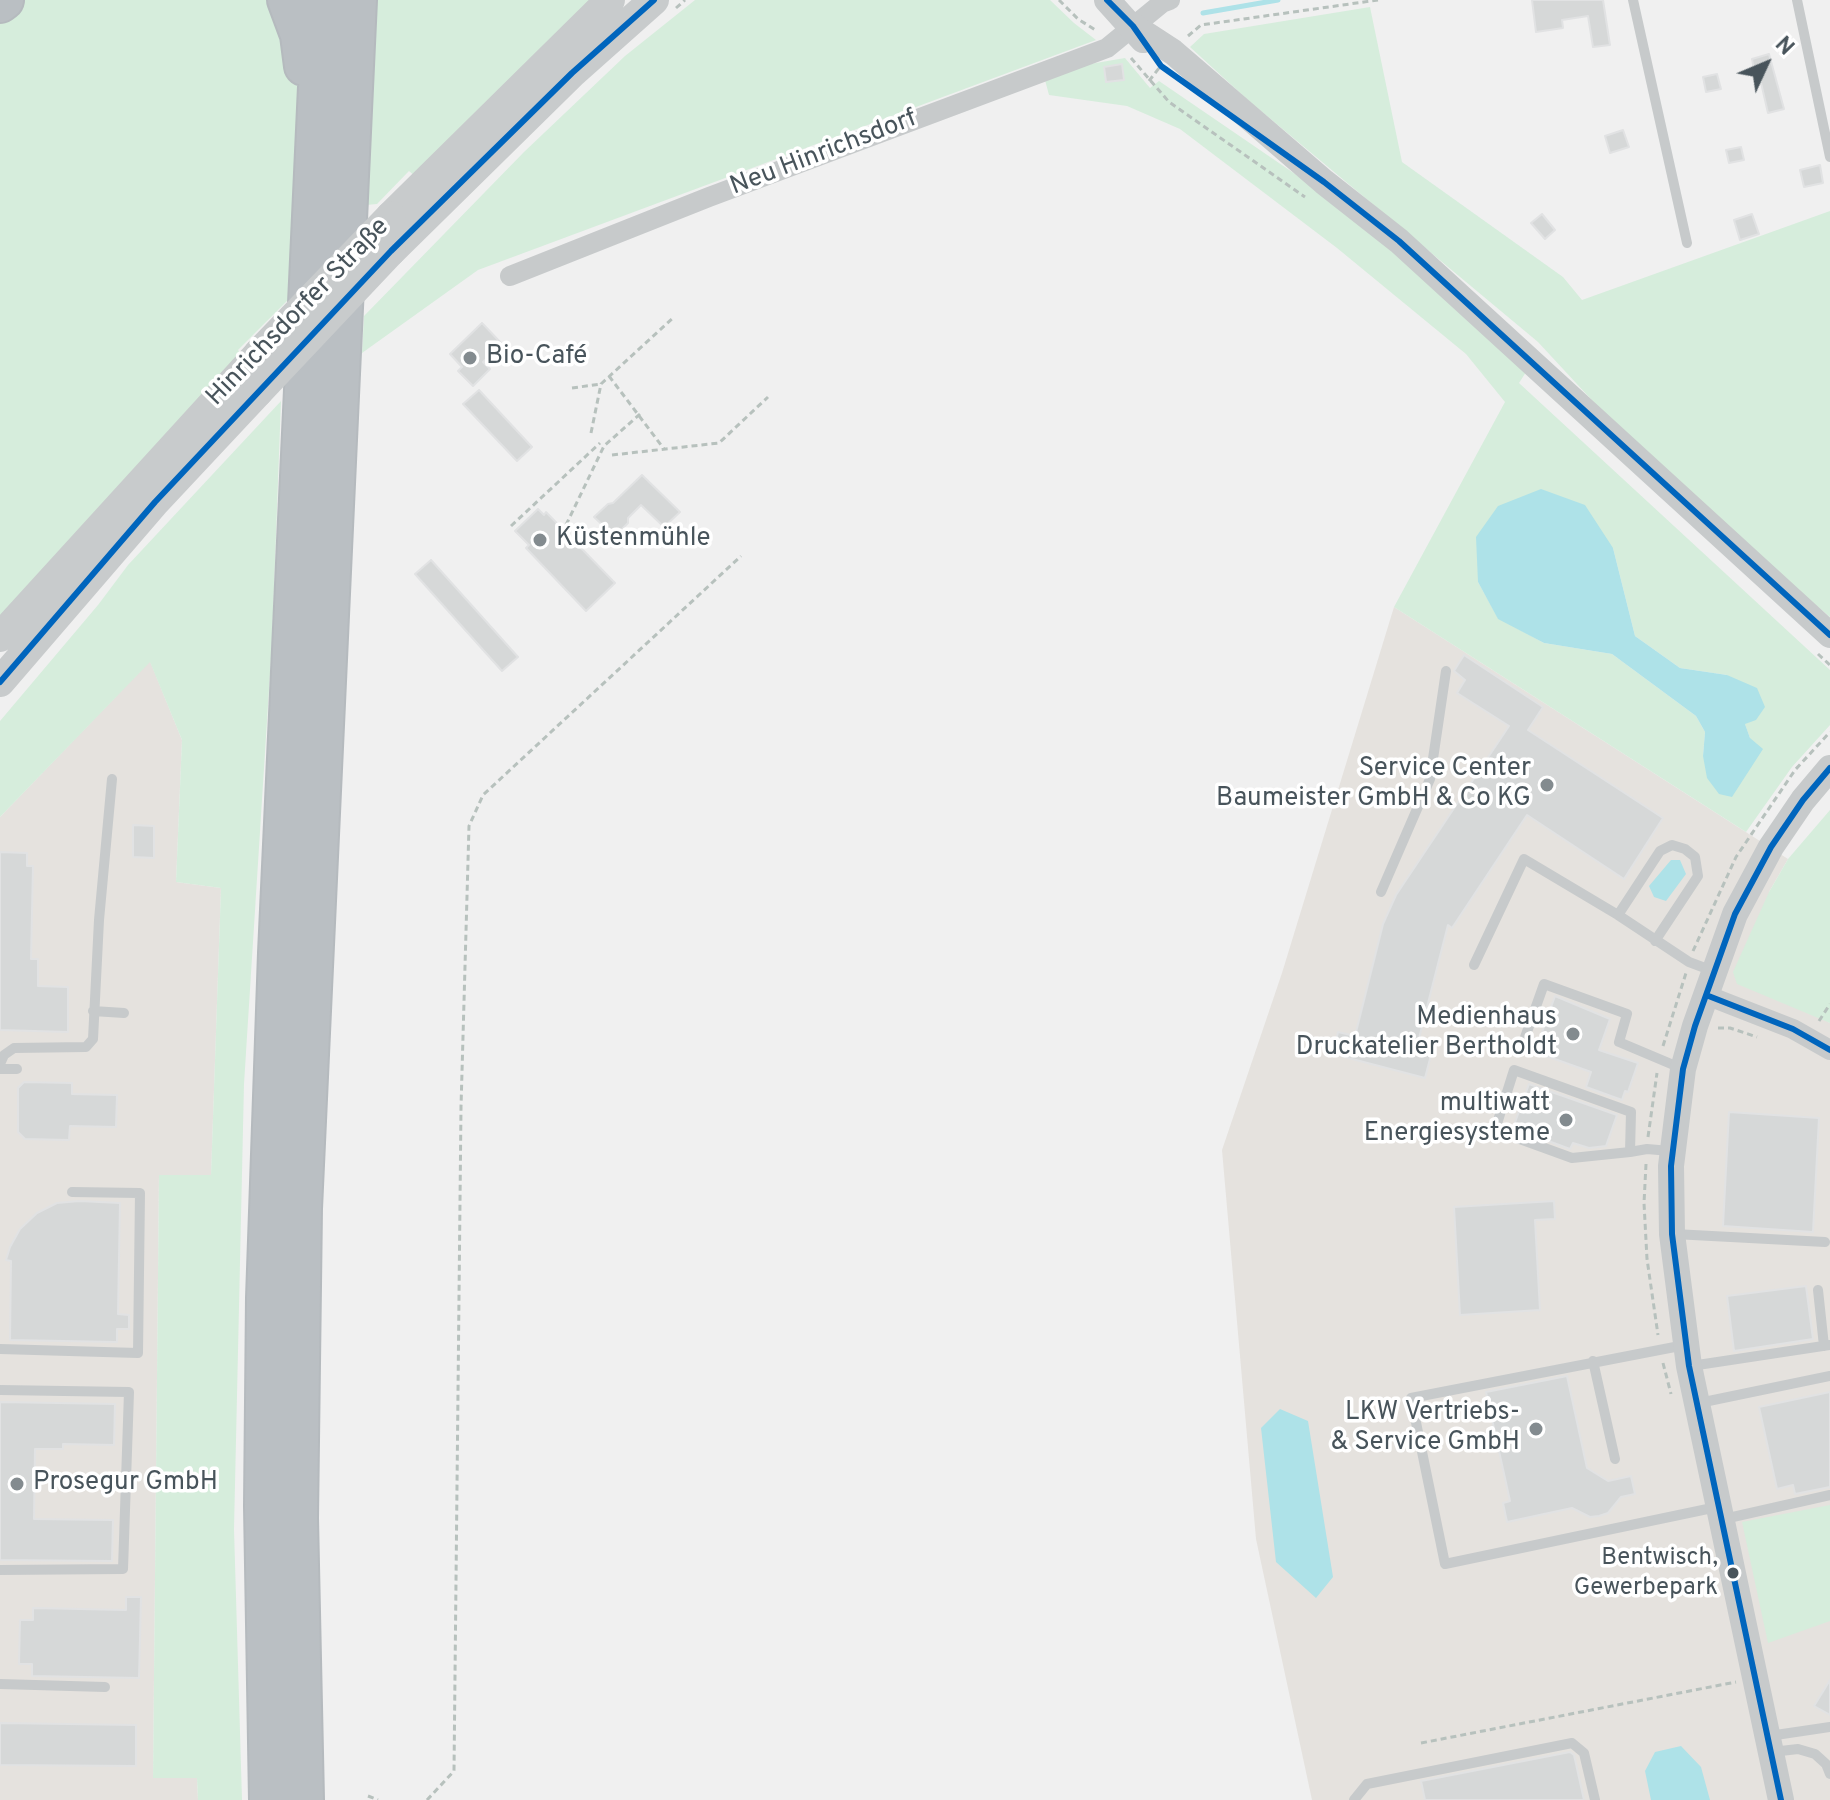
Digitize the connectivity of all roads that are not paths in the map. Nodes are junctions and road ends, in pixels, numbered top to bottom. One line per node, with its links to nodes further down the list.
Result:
1 (287, 0): 12 (highway)
2 (322, 0): 12 (highway)
3 (357, 0): 56 (highway)
4 (610, 0): 15 (main road, Hinrichsdorfer Straße, bridge)
5 (654, 0): 18 (main road, Hinrichsdorfer Straße, bridge)
6 (1107, 0): 10 (street)
7 (1170, 0): 10 (street, Neu Hinrichsdorf)
8 (1633, 0): 13 (lane)
9 (1797, 0): 11 (lane)
10 (1133, 26): 14 (street, Neu Hinrichsdorf); 16 (street)
11 (1830, 157)
12 (314, 168): 55 (highway)
13 (1687, 243)
14 (510, 276)
15 (0, 637)
16 (1819, 640)
17 (1446, 671): 21 (lane)
18 (0, 682)
19 (1830, 768): 25 (street)
20 (112, 779): 26 (lane)
21 (1381, 892)
22 (1618, 915): 23 (lane); 23 (lane); 24 (lane)
23 (1655, 941): 25 (lane)
24 (1474, 965)
25 (1710, 983): 29 (street); 32 (street)
26 (93, 1011): 27 (lane); 30 (lane)
27 (124, 1013)
28 (1523, 1043): 32 (lane)
29 (1830, 1050)
30 (0, 1067): 31 (lane)
31 (17, 1069)
32 (1683, 1069): 34 (street)
33 (1630, 1152): 33 (lane); 34 (lane)
34 (1672, 1152): 36 (street)
35 (72, 1192): 40 (lane)
36 (1672, 1234): 37 (lane); 41 (street)
37 (1825, 1242)
38 (1818, 1290): 39 (lane)
39 (1827, 1345): 41 (lane)
40 (0, 1349)
41 (1687, 1356): 42 (lane); 45 (street)
42 (1593, 1361): 46 (lane); 48 (lane)
43 (1830, 1376): 45 (lane)
44 (0, 1390): 49 (lane)
45 (1696, 1403): 48 (street)
46 (1615, 1459)
47 (1830, 1495): 48 (lane)
48 (1720, 1513): 53 (street)
49 (0, 1570)
50 (0, 1684): 51 (lane)
51 (105, 1687)
52 (1830, 1727): 53 (lane)
53 (1769, 1745): 54 (lane); 59 (street)
54 (1830, 1774)
55 (269, 1800)
56 (304, 1800)
57 (1354, 1800): 58 (lane)
58 (1595, 1800)
59 (1781, 1800)

